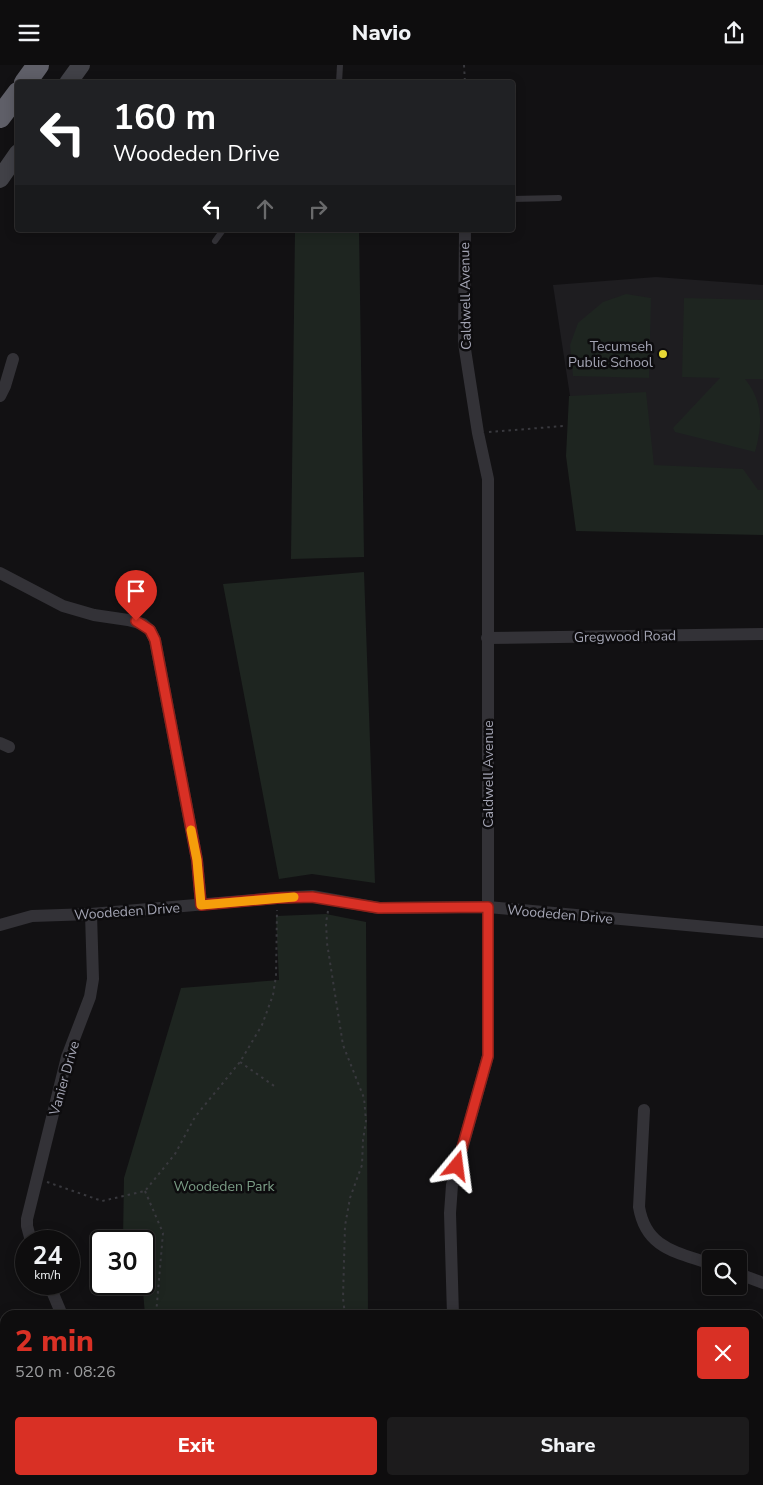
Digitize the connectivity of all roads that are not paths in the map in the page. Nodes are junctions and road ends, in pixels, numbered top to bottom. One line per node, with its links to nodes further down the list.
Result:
1 (38, 65): 4 (highway)
2 (81, 65): 5 (street)
3 (340, 65): 6 (lane)
4 (27, 80)
5 (70, 80)
6 (339, 80)
7 (15, 97): 8 (highway)
8 (0, 117)
9 (15, 157): 10 (street)
10 (0, 179)
11 (559, 197): 12 (lane)
12 (515, 199)
13 (222, 232): 15 (lane)
14 (465, 232): 20 (street, Caldwell Avenue)
15 (215, 241)
16 (13, 359): 17 (street)
17 (0, 395)
18 (0, 573): 21 (street)
19 (763, 634): 20 (street, Gregwood Road)
20 (487, 638): 22 (street, Caldwell Avenue)
21 (201, 905): 22 (street, Woodeden Drive); 23 (street, Woodeden Drive)
22 (488, 907): 25 (street, Woodeden Drive); 33 (street, Caldwell Avenue)
23 (91, 914): 24 (street, Woodeden Drive); 27 (street, Vanier Drive)
24 (0, 925)
25 (763, 932)
26 (644, 1110): 28 (street)
27 (28, 1230)
28 (702, 1261)
29 (747, 1277): 30 (street)
30 (763, 1283)
31 (54, 1295): 32 (street)
32 (60, 1310)
33 (453, 1310)

